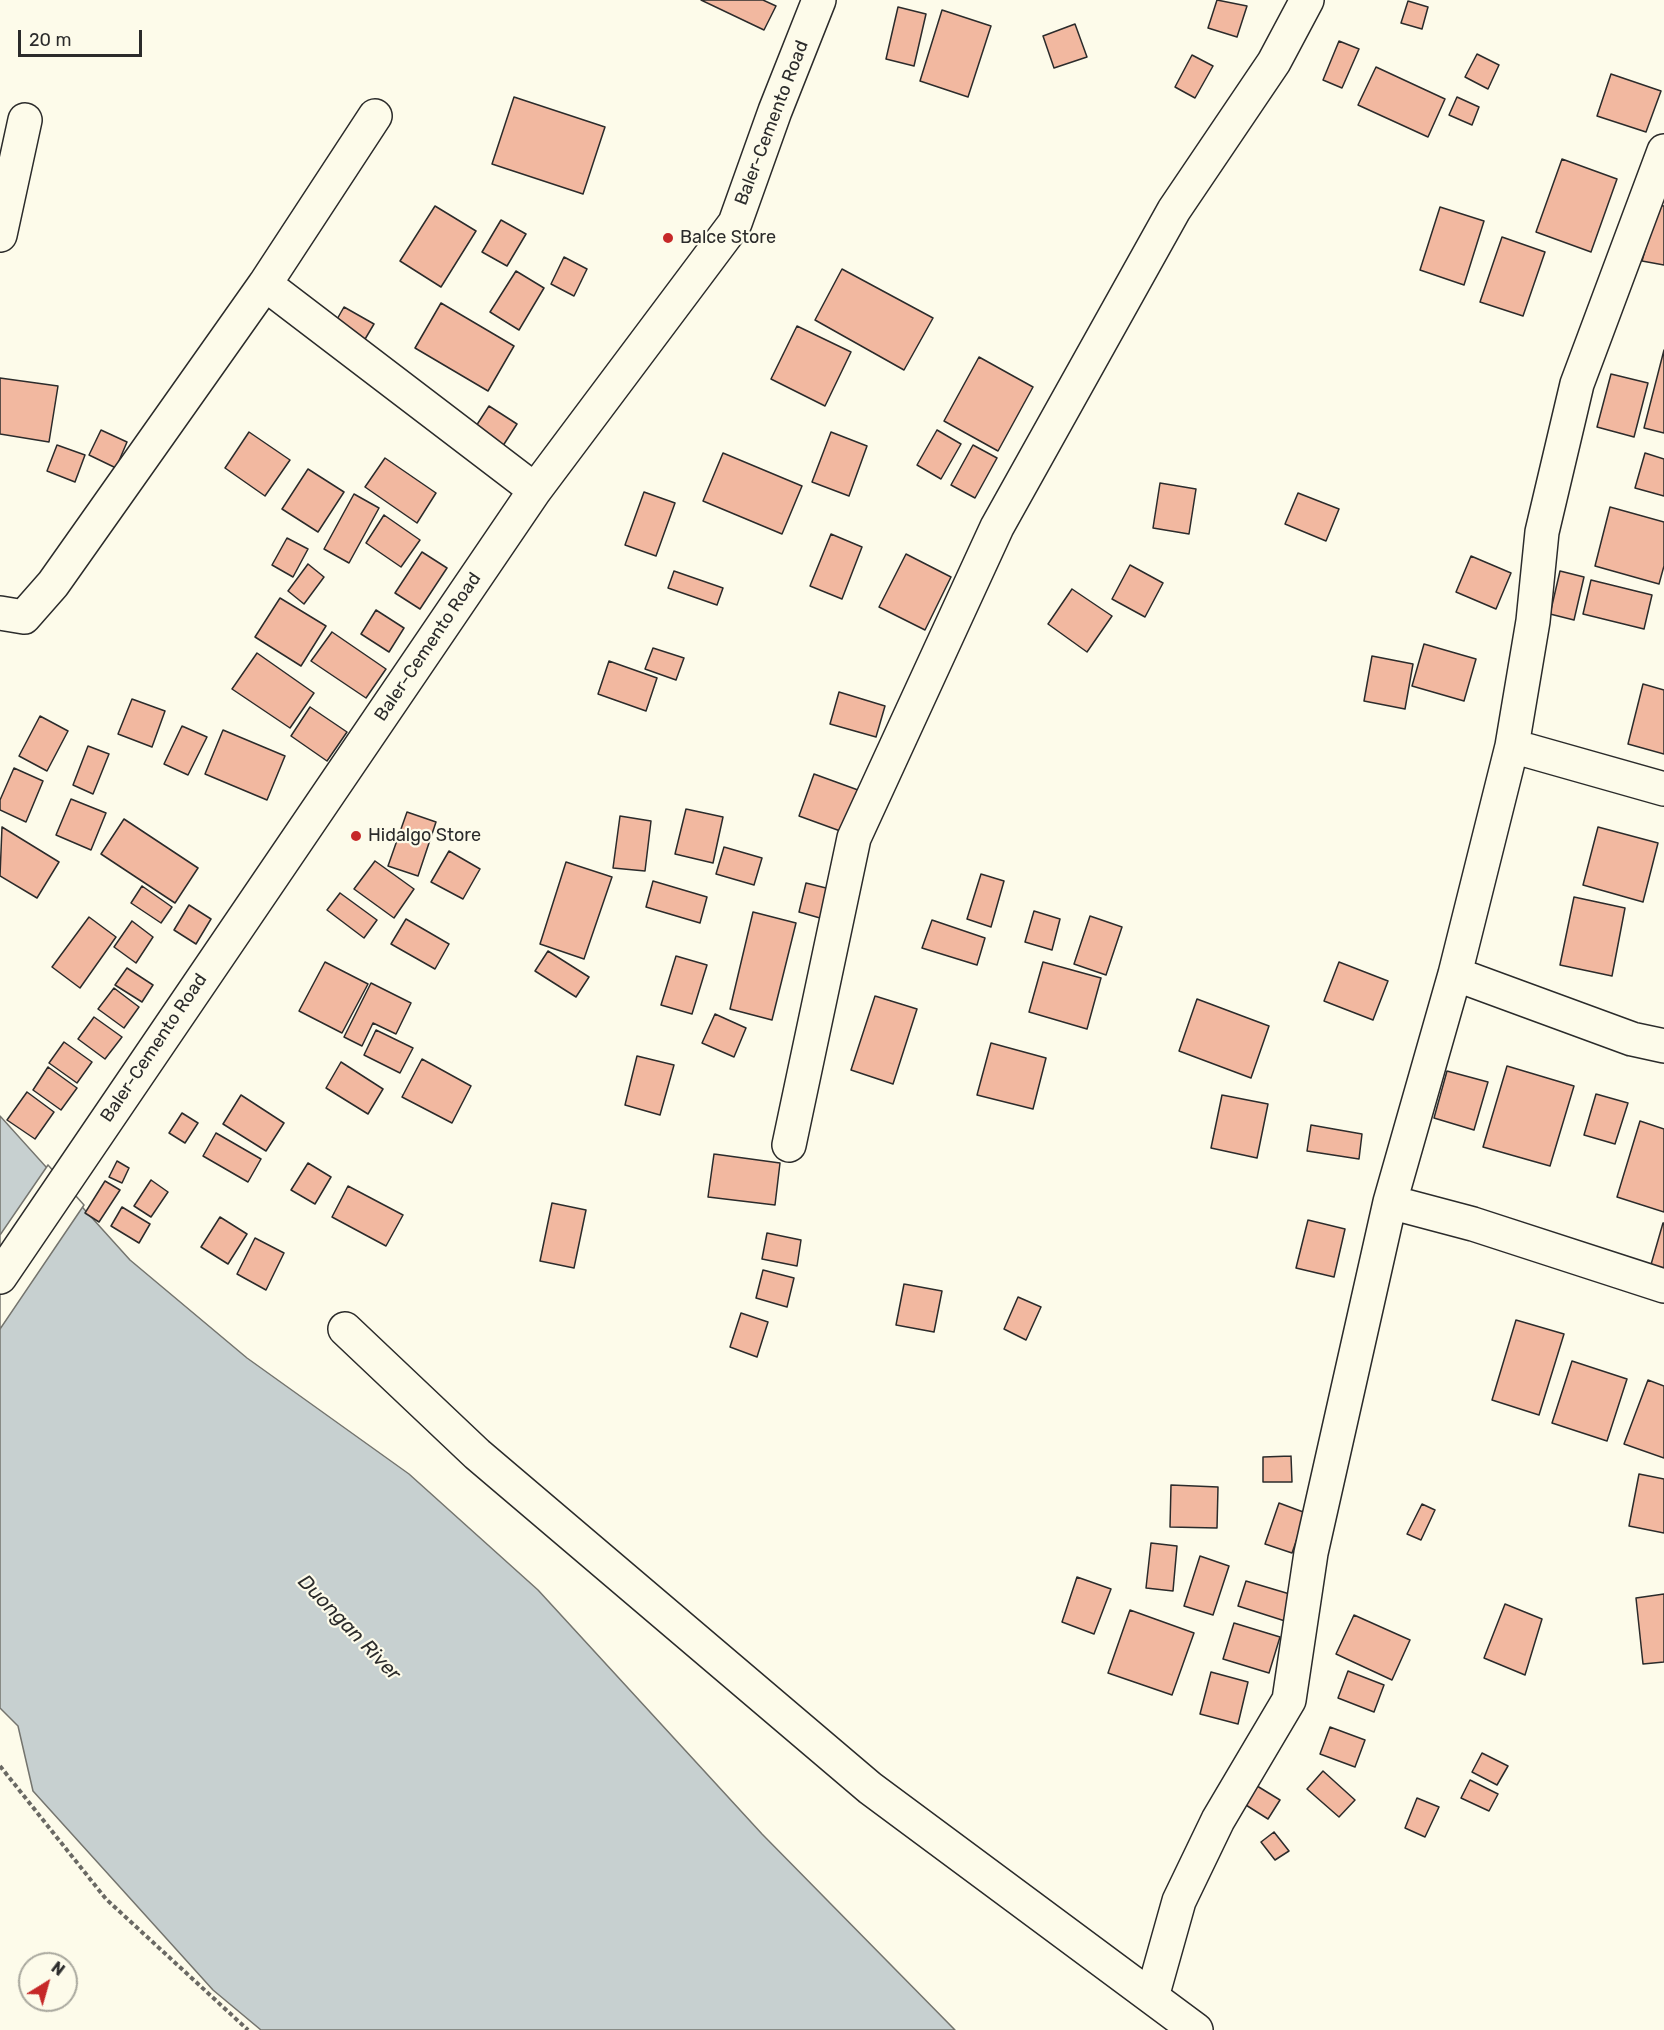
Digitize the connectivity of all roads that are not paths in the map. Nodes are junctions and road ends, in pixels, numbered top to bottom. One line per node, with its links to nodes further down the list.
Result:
1 (819, 0): 9 (street, Baler-Cemento Road)
2 (1307, 0): 15 (street)
3 (375, 116): 8 (street)
4 (26, 120): 7 (street)
5 (1664, 151): 6 (street)
6 (1657, 188): 11 (street)
7 (0, 235)
8 (265, 284): 9 (street); 10 (street)
9 (535, 490): 17 (street, Baler-Cemento Road)
10 (0, 612)
11 (1512, 746): 12 (street); 13 (street)
12 (1664, 789)
13 (1455, 974): 14 (street); 16 (street)
14 (1664, 1046)
15 (789, 1145)
16 (1390, 1202): 18 (street); 20 (street)
17 (0, 1277)
18 (1664, 1286)
19 (345, 1329): 20 (street)
20 (1152, 1997): 21 (street)
21 (1196, 2030)

